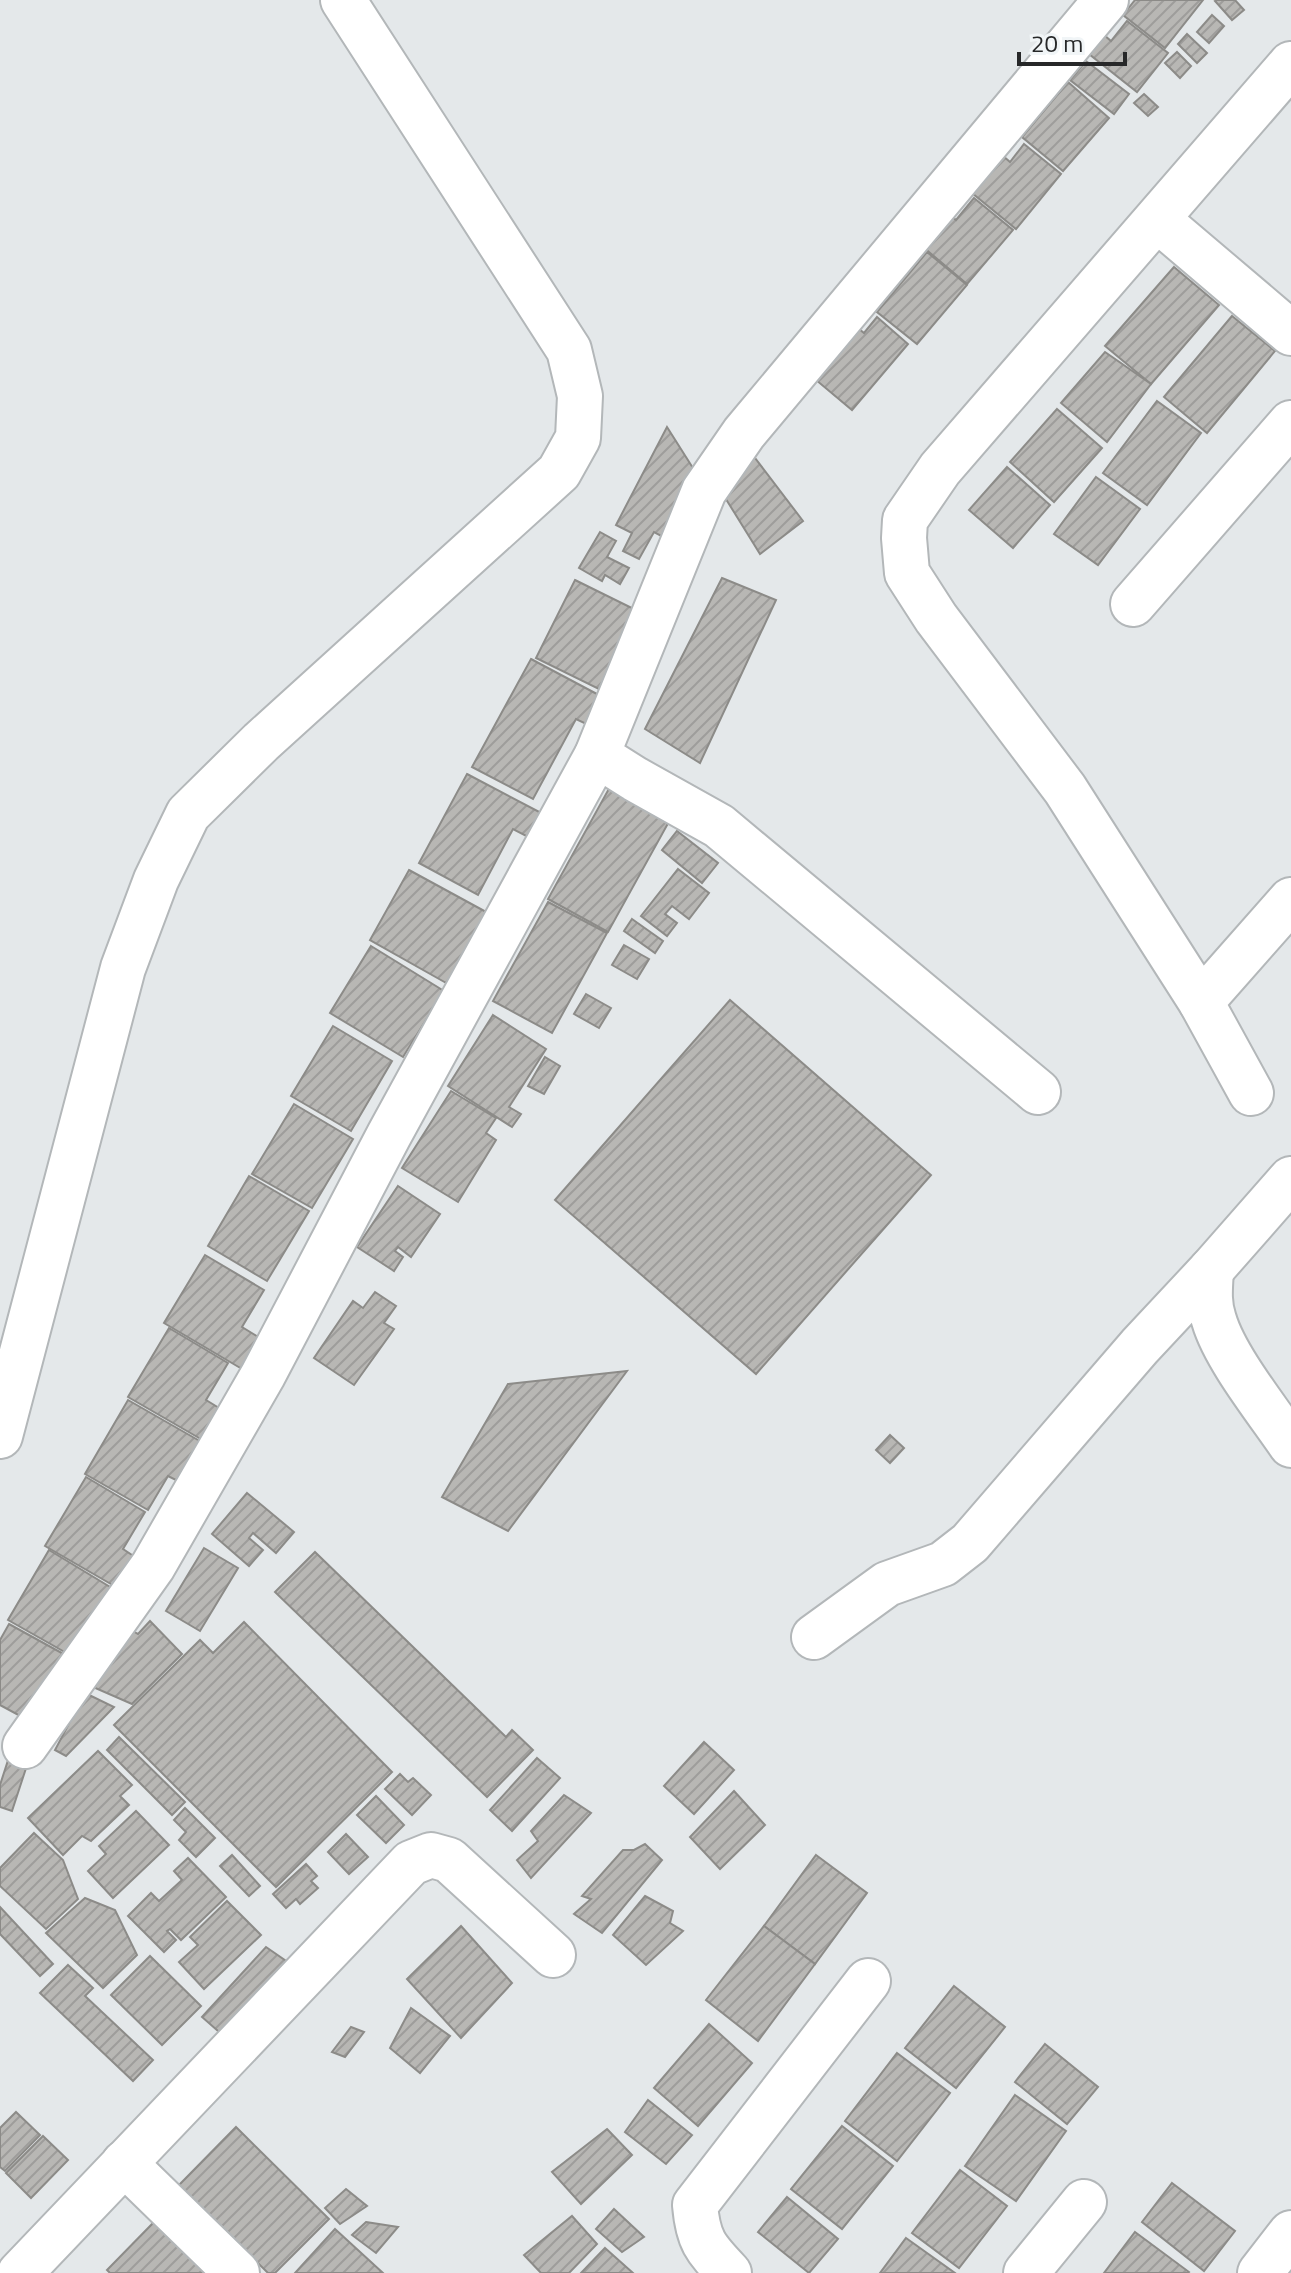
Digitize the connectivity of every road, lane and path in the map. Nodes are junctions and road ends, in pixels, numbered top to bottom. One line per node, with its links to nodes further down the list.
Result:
1 (343, 0): 15 (street)
2 (1106, 0): 8 (street)
3 (1291, 64): 4 (street)
4 (1158, 220): 5 (street); 10 (street)
5 (1291, 333)
6 (1291, 423): 7 (street)
7 (1133, 604)
8 (597, 755): 11 (street); 18 (street)
9 (1291, 900): 10 (street)
10 (1201, 1002): 12 (street)
11 (1038, 1092)
12 (1251, 1093)
13 (1291, 1179): 14 (street)
14 (1211, 1270): 16 (street); 17 (street)
15 (0, 1436)
16 (1291, 1445)
17 (814, 1637)
18 (25, 1746)
19 (553, 1955): 21 (street)
20 (868, 1981): 26 (street)
21 (124, 2163): 24 (street); 25 (street)
22 (1084, 2202): 27 (street)
23 (1291, 2233): 28 (street)
24 (20, 2273)
25 (237, 2273)
26 (729, 2273)
27 (1026, 2273)
28 (1260, 2273)

